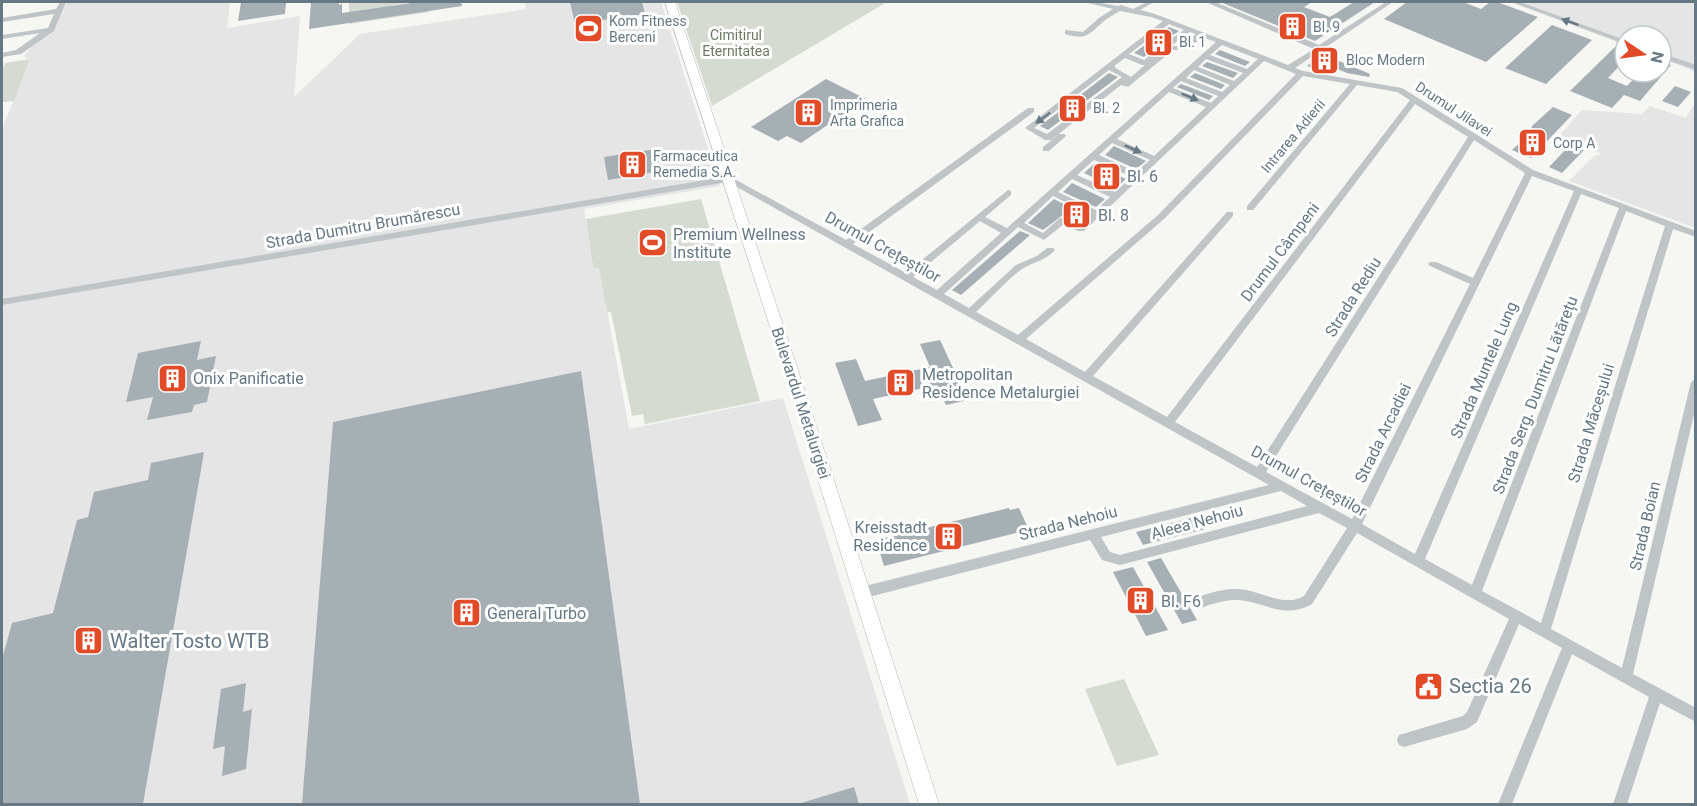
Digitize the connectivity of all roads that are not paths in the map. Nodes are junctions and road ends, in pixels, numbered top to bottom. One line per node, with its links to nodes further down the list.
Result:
1 (63, 2): 10 (street)
2 (670, 2): 48 (main road, Bulevardul Metalurgiei)
3 (1087, 2): 8 (street)
4 (1151, 2): 9 (street)
5 (1210, 2): 20 (street)
6 (1390, 2): 20 (street)
7 (1515, 2): 18 (street, one-way to 7)
8 (1121, 8): 9 (street); 15 (street)
9 (1136, 10): 12 (street)
10 (59, 11): 11 (street); 13 (street)
11 (2, 20)
12 (1168, 21): 14 (street); 22 (street)
13 (51, 29): 17 (street); 21 (street)
14 (1189, 29): 16 (street); 22 (street)
15 (1068, 32)
16 (1201, 34): 19 (street); 42 (street)
17 (2, 37)
18 (1613, 38)
19 (1218, 44): 23 (street); 25 (street, Drumul Jilavei)
20 (1319, 48): 29 (street)
21 (2, 55)
22 (1124, 55): 27 (street)
23 (1205, 56): 26 (street); 30 (street)
24 (1673, 60): 28 (street)
25 (1260, 61): 29 (street, Drumul Jilavei); 30 (street)
26 (1192, 67): 32 (street); 34 (street)
27 (1108, 68): 27 (street, one-way to 27)
28 (1695, 68)
29 (1288, 69): 31 (street, Drumul Jilavei)
30 (1247, 72): 34 (street)
31 (1300, 73): 33 (street, Drumul Jilavei); 70 (street)
32 (1180, 78): 35 (street); 36 (street)
33 (1356, 82): 37 (street, Drumul Jilavei); 53 (street, Intrarea Adierii)
34 (1235, 84): 36 (street)
35 (1168, 89): 38 (street, one-way to 38); 41 (street)
36 (1223, 95): 38 (street)
37 (1415, 99): 40 (street, Drumul Jilavei); 73 (street, Drumul Câmpeni)
38 (1211, 106): 44 (street)
39 (1031, 110): 62 (street)
40 (1472, 137): 45 (street, Drumul Jilavei); 74 (street, Strada Rediu)
41 (1111, 140): 43 (street); 44 (street, one-way to 44)
42 (1046, 149)
43 (1093, 156): 46 (street); 47 (street)
44 (1155, 159): 47 (street)
45 (1530, 172): 49 (street, Drumul Jilavei); 66 (street, Strada Arcadiei)
46 (1071, 175): 50 (street); 52 (street)
47 (1137, 176): 52 (street)
48 (729, 179): 62 (street, Drumul Crețeștilor); 68 (street, Strada Dumitru Brumărescu); 80 (main road, Bulevardul Metalurgiei)
49 (1578, 191): 54 (street, Drumul Jilavei); 79 (street, Strada Muntele Lung)
50 (1052, 192): 55 (street); 58 (street)
51 (1008, 193): 57 (street)
52 (1116, 196): 55 (street)
53 (1250, 208)
54 (1623, 208): 59 (street, Drumul Jilavei); 81 (street, Strada Serg. Dumitru Lătărețu)
55 (1097, 214): 58 (street)
56 (1230, 214): 71 (street)
57 (979, 217): 60 (street); 65 (street)
58 (1017, 223): 60 (street)
59 (1670, 225): 61 (street, Drumul Jilavei); 84 (street, Strada Măceșului)
60 (1007, 232): 67 (street)
61 (1695, 234)
62 (846, 245): 65 (street, Drumul Crețeștilor)
63 (1050, 250): 69 (street)
64 (1433, 264): 66 (street)
65 (906, 278): 67 (street, Drumul Crețeștilor)
66 (1475, 283): 77 (street, Strada Arcadiei)
67 (937, 295): 69 (street, Drumul Crețeștilor)
68 (2, 302)
69 (969, 313): 70 (street, Drumul Crețeștilor)
70 (1018, 340): 71 (street, Drumul Crețeștilor)
71 (1086, 377): 73 (street, Drumul Crețeștilor)
72 (1695, 382): 86 (street, Strada Boian)
73 (1168, 423): 74 (street, Drumul Crețeștilor)
74 (1259, 472): 75 (street, Drumul Crețeștilor)
75 (1283, 486): 76 (street, Drumul Crețeștilor); 78 (street, Strada Nehoiu)
76 (1322, 507): 77 (street, Drumul Crețeștilor); 78 (street, Aleea Nehoiu)
77 (1356, 526): 79 (street, Drumul Crețeștilor); 82 (street, Strada Arcadiei)
78 (1093, 534): 80 (street, Strada Nehoiu)
79 (1418, 561): 81 (street, Drumul Crețeștilor)
80 (861, 593): 90 (main road, Bulevardul Metalurgiei)
81 (1475, 594): 83 (street, Drumul Crețeștilor)
82 (1196, 603)
83 (1516, 616): 84 (street, Drumul Crețeștilor); 89 (street)
84 (1544, 632): 85 (street, Drumul Crețeștilor)
85 (1569, 646): 86 (street, Drumul Crețeștilor); 91 (street)
86 (1626, 678): 87 (street, Drumul Crețeștilor)
87 (1656, 694): 88 (street, Drumul Crețeștilor); 92 (street)
88 (1695, 716)
89 (1404, 740)
90 (929, 804)
91 (1505, 804)
92 (1620, 804)

